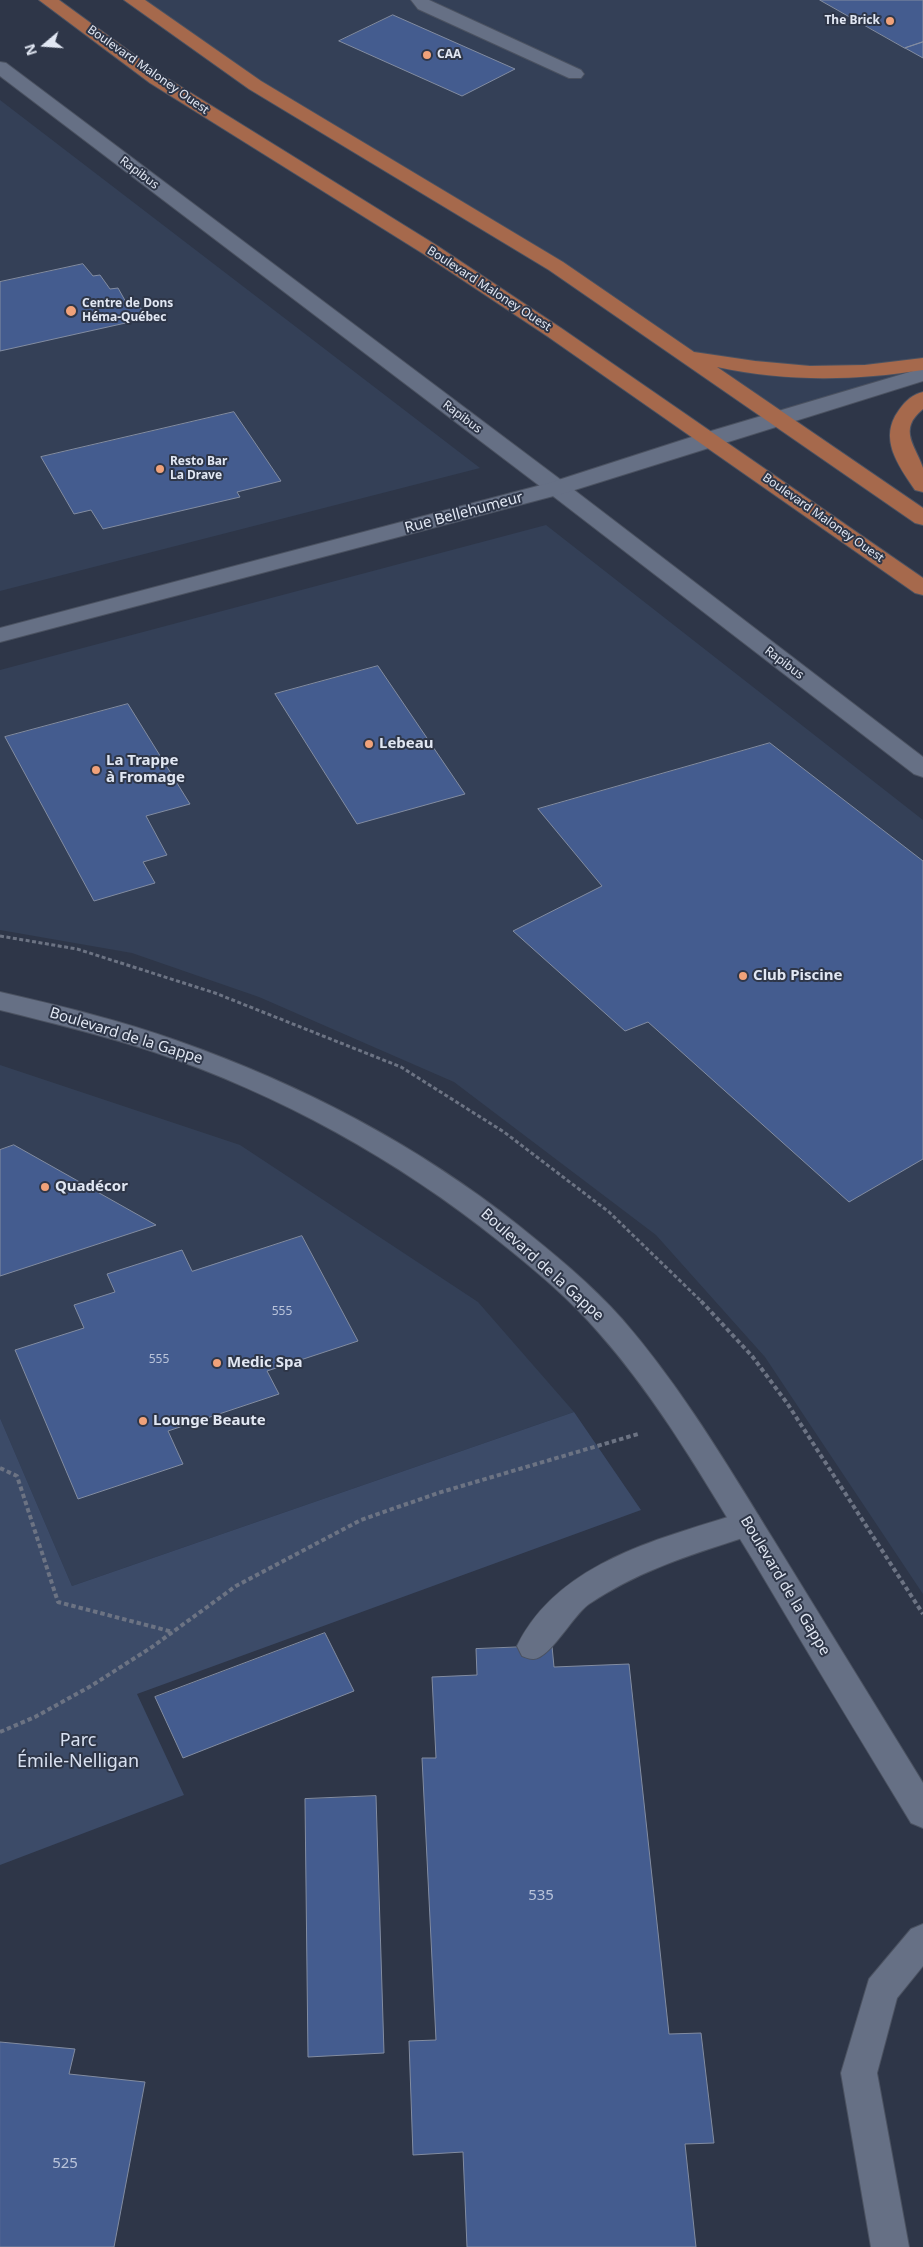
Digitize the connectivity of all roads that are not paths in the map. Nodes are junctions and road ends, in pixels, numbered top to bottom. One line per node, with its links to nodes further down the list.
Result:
1 (48, 0): 11 (main road, Boulevard Maloney Ouest)
2 (132, 0): 6 (main road)
3 (420, 0): 5 (street)
4 (0, 67): 13 (street, Rapibus)
5 (575, 74)
6 (684, 354): 7 (main road); 10 (main road)
7 (923, 364)
8 (923, 374): 10 (street, Rue Bellehumeur)
9 (923, 398): 12 (main road)
10 (779, 419): 11 (street, Rue Bellehumeur); 14 (main road)
11 (709, 439): 13 (street, Rue Bellehumeur); 15 (main road, Boulevard Maloney Ouest)
12 (923, 485)
13 (557, 488): 16 (street, Rue Bellehumeur); 17 (street, Rapibus)
14 (923, 518)
15 (923, 588)
16 (0, 635)
17 (923, 769)
18 (0, 1001): 19 (street, Boulevard de la Gappe)
19 (747, 1524): 20 (street); 21 (street, Boulevard de la Gappe)
20 (533, 1646)
21 (923, 1812)
22 (923, 1940): 23 (street)
23 (890, 2247)

